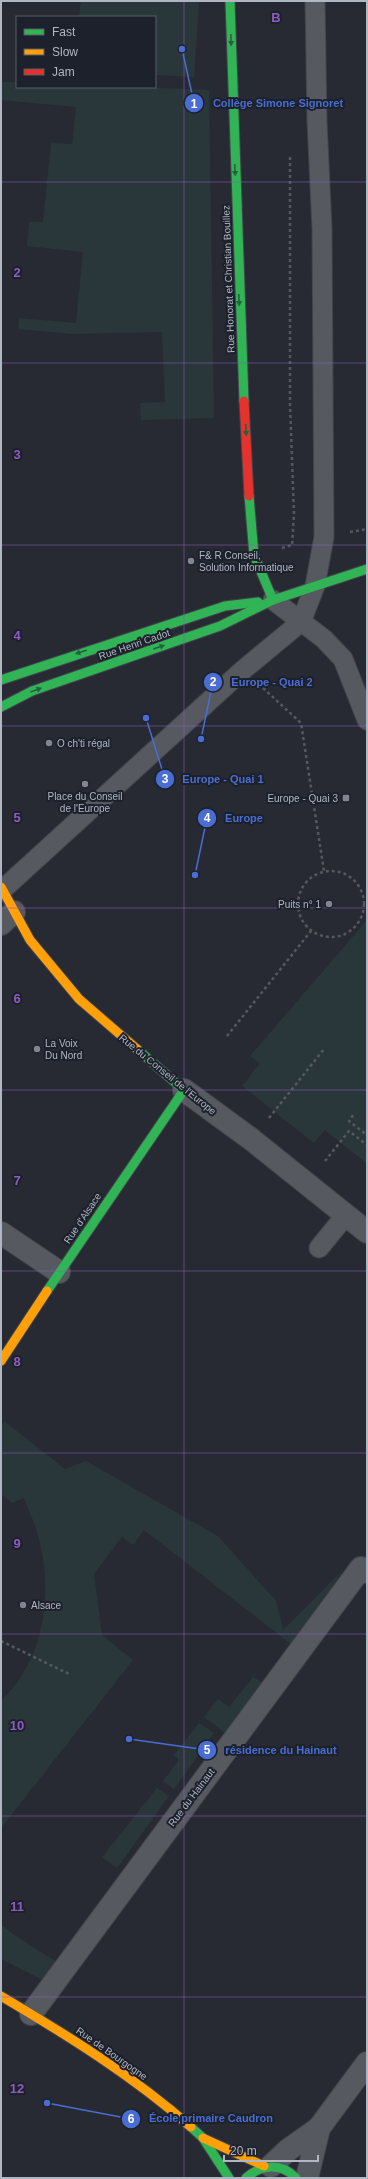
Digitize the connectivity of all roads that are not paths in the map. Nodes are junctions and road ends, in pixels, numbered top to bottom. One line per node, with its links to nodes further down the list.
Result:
1 (230, 1): 5 (main road, Rue Honorat et Christian Bouillez, one-way to 5)
2 (315, 1): 4 (lane)
3 (367, 569): 4 (main road, Rue Henri Cadot)
4 (315, 586): 5 (main road, Rue Henri Cadot); 6 (lane)
5 (273, 600): 6 (lane); 7 (main road, Rue Henri Cadot, one-way to 7); 8 (main road, Rue Henri Cadot, one-way to 5)
6 (301, 622): 9 (lane); 10 (lane)
7 (1, 680)
8 (1, 707)
9 (367, 720)
10 (1, 889): 11 (main road, Rue du Conseil de l'Europe)
11 (7, 918): 12 (main road, Rue du Conseil de l'Europe)
12 (184, 1090): 13 (street, Rue du Conseil de l'Europe); 17 (main road, Rue d'Alsace)
13 (346, 1215): 14 (street, Rue du Conseil de l'Europe); 16 (lane)
14 (367, 1232)
15 (1, 1233): 17 (street)
16 (319, 1248)
17 (59, 1272): 18 (main road, Rue d'Alsace)
18 (1, 1361)
19 (367, 1572): 21 (street, Rue du Hainaut)
20 (1, 1996): 21 (main road, Rue de Bourgogne)
21 (31, 2014): 24 (main road, Rue de Bourgogne)
22 (367, 2063): 23 (street)
23 (319, 2128): 25 (street); 29 (street)
24 (203, 2138): 25 (main road, Rue de Bourgogne); 26 (main road, Rue de Bourgogne)
25 (268, 2166): 27 (main road); 28 (main road, Rue de Bourgogne)
26 (229, 2178)
27 (246, 2178)
28 (296, 2178)
29 (307, 2178)

